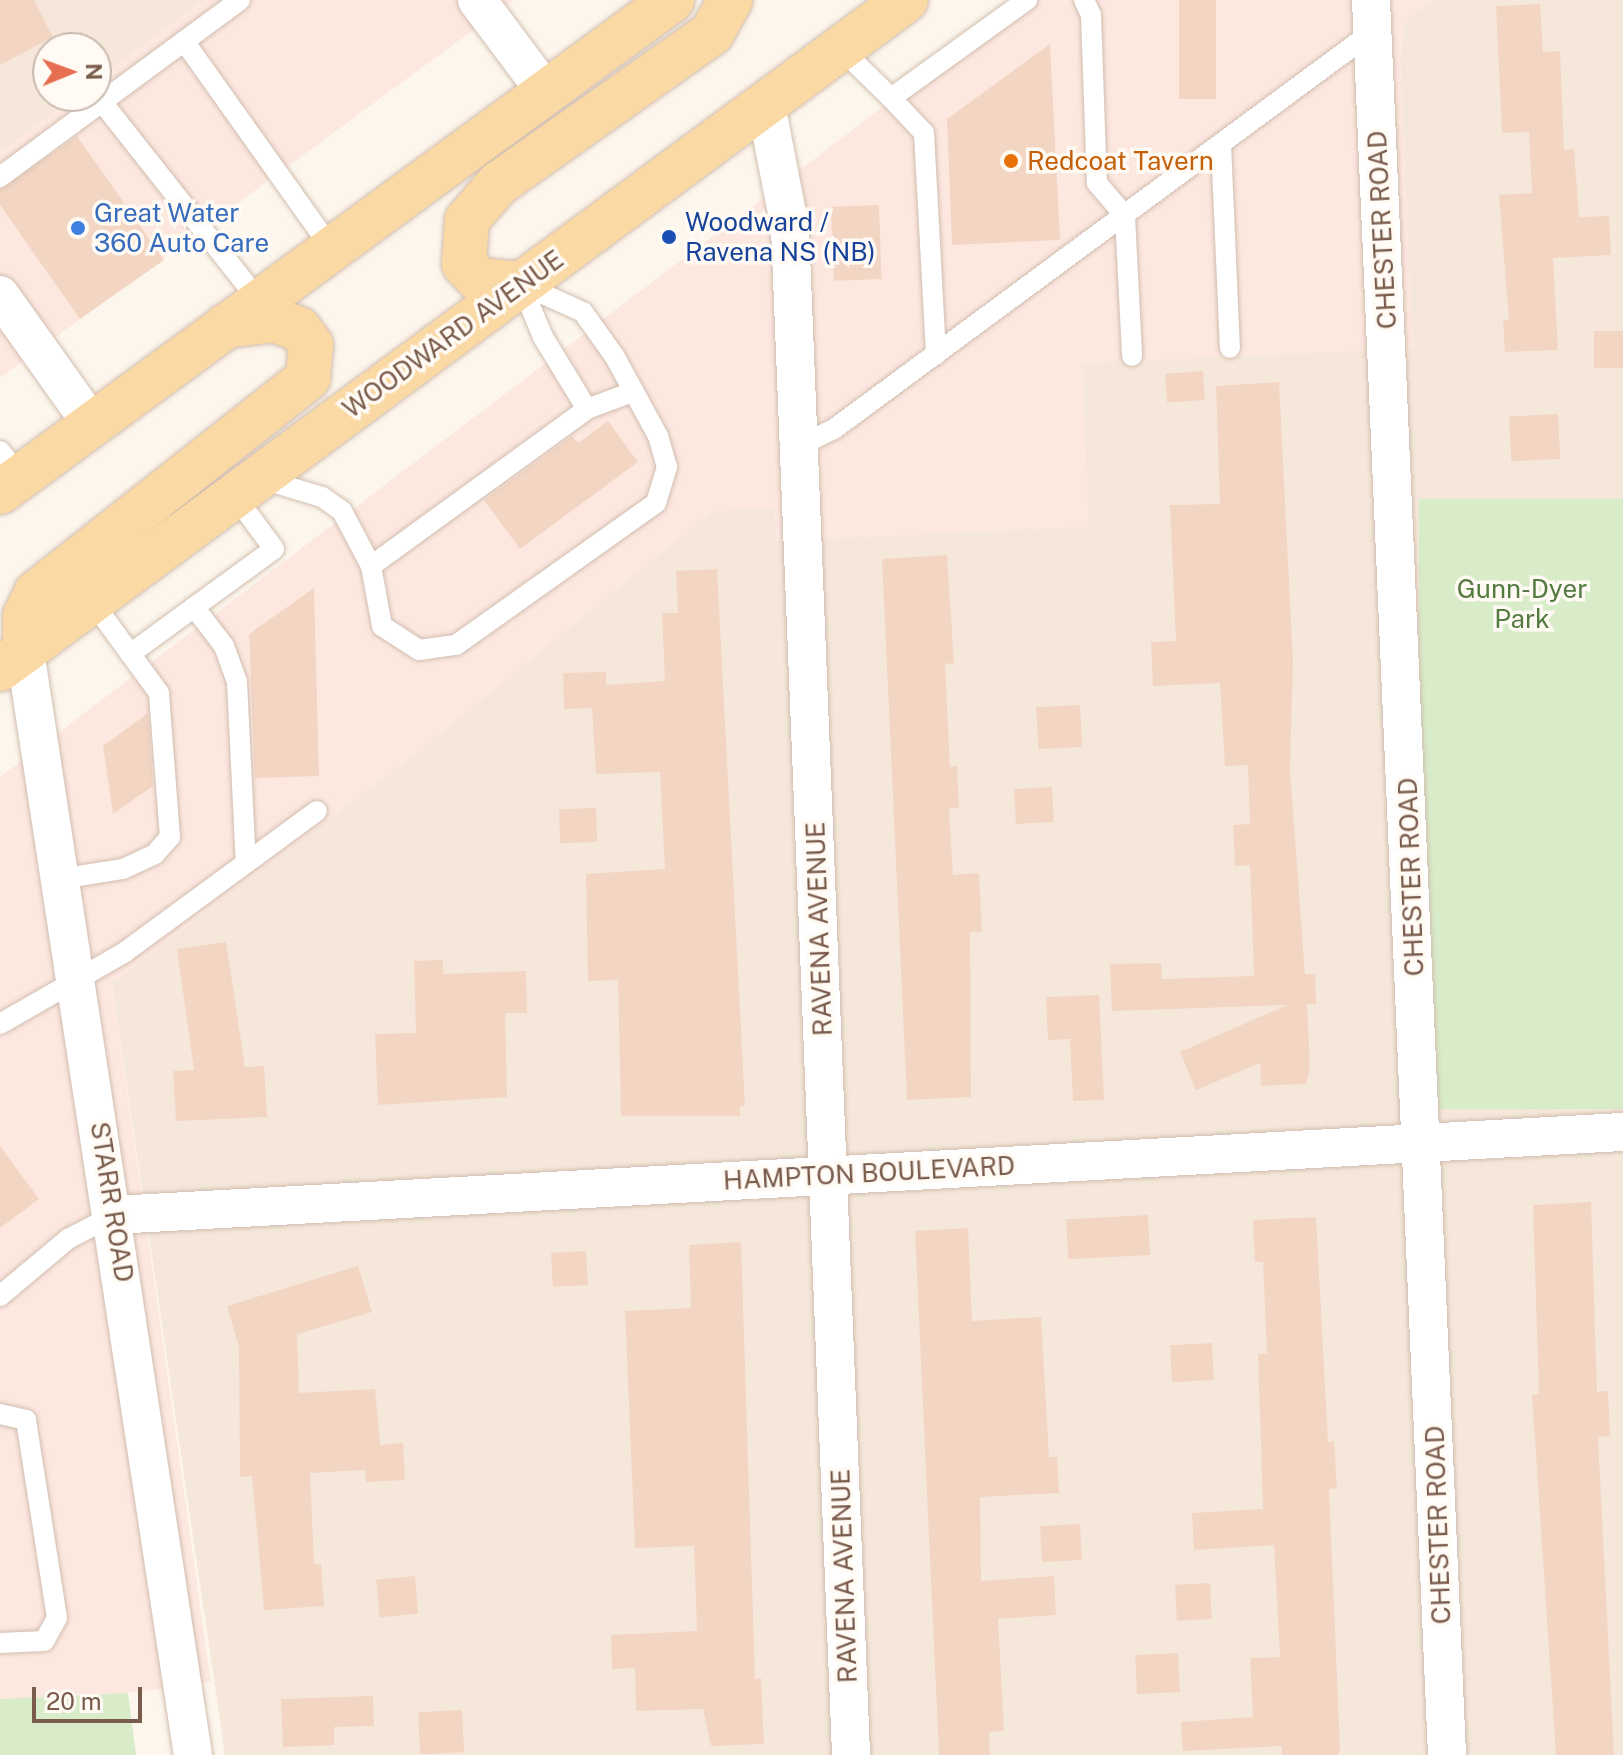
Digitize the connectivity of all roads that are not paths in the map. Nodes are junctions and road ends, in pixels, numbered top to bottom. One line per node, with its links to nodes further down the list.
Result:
1 (240, 0): 9 (lane)
2 (477, 0): 11 (street)
3 (672, 0): 11 (main road)
4 (730, 0): 21 (main road)
5 (906, 0): 10 (main road, WOODWARD AVENUE)
6 (1027, 0): 13 (lane)
7 (1084, 0): 19 (lane)
8 (1372, 16): 17 (lane); 44 (street, CHESTER ROAD)
9 (184, 41): 12 (lane); 20 (lane)
10 (840, 48): 13 (lane); 14 (main road, WOODWARD AVENUE)
11 (545, 91): 20 (main road)
12 (112, 95)
13 (891, 98): 25 (lane)
14 (766, 105): 21 (main road, WOODWARD AVENUE); 30 (street, RAVENA AVENUE)
15 (88, 112): 18 (lane)
16 (109, 112): 23 (lane)
17 (1221, 144): 19 (lane); 24 (lane)
18 (0, 177)
19 (1125, 216): 25 (lane); 26 (lane)
20 (331, 248): 23 (main road)
21 (521, 284): 27 (lane); 28 (lane); 32 (main road, WOODWARD AVENUE)
22 (0, 295): 29 (street)
23 (242, 313): 29 (main road); 37 (main road)
24 (1230, 348)
25 (936, 355): 30 (lane)
26 (1132, 356)
27 (632, 392): 28 (lane); 33 (lane)
28 (587, 409): 33 (lane)
29 (93, 426): 31 (main road)
30 (799, 446): 45 (street, RAVENA AVENUE)
31 (7, 473)
32 (247, 487): 33 (lane); 34 (main road, WOODWARD AVENUE); 35 (lane)
33 (371, 566)
34 (92, 601): 36 (lane); 37 (main road, WOODWARD AVENUE)
35 (194, 607): 36 (lane); 39 (lane)
36 (130, 654): 40 (lane)
37 (13, 660): 40 (street, STARR ROAD)
38 (317, 811): 39 (lane)
39 (246, 863): 41 (lane)
40 (60, 879): 41 (street, STARR ROAD)
41 (76, 978): 42 (lane); 46 (street, STARR ROAD)
42 (0, 1024)
43 (1623, 1132): 44 (street, HAMPTON BOULEVARD)
44 (1422, 1144): 45 (street, HAMPTON BOULEVARD); 52 (street, CHESTER ROAD)
45 (828, 1175): 46 (street, HAMPTON BOULEVARD); 51 (street, RAVENA AVENUE)
46 (114, 1215): 47 (lane); 50 (street, STARR ROAD)
47 (0, 1296)
48 (0, 1414): 49 (lane)
49 (0, 1643)
50 (193, 1755)
51 (851, 1755)
52 (1447, 1755)

